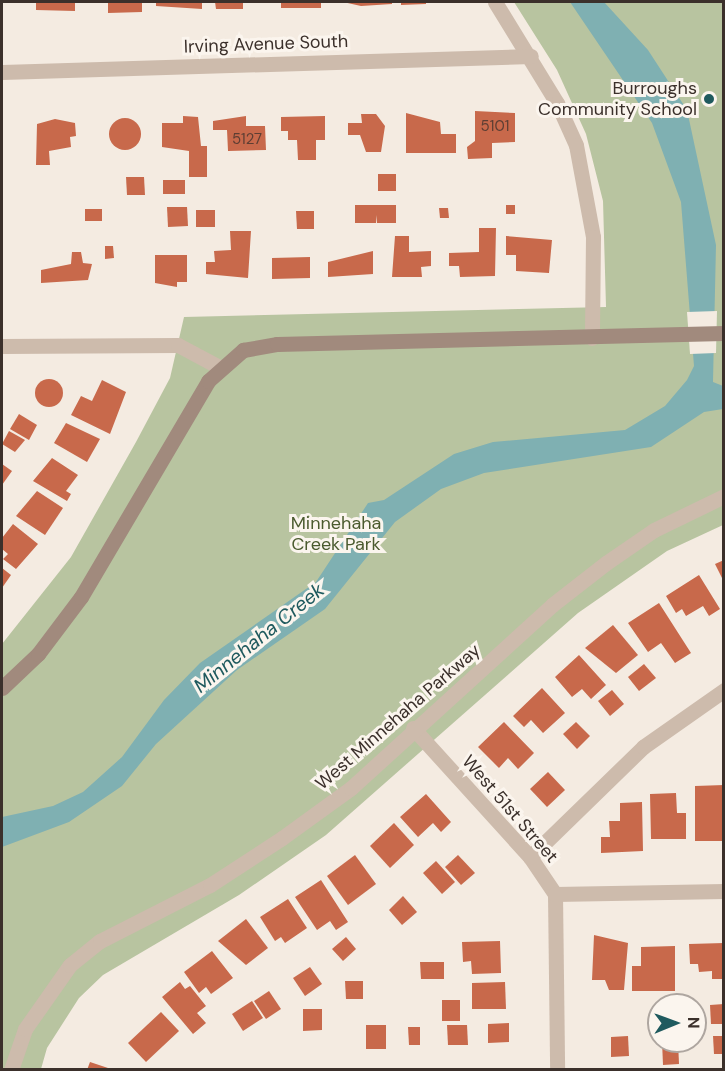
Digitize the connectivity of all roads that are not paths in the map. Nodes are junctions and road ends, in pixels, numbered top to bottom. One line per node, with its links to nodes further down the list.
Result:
1 (495, 2): 2 (street)
2 (531, 56): 3 (street, Irving Avenue South); 5 (street)
3 (2, 72)
4 (723, 333): 5 (street)
5 (592, 338): 7 (street)
6 (2, 346): 7 (street)
7 (219, 367): 9 (street)
8 (723, 496): 11 (street, West Minnehaha Parkway)
9 (2, 688)
10 (723, 690): 12 (street)
11 (413, 728): 12 (street, West 51st Street); 15 (street, West Minnehaha Parkway)
12 (530, 856): 14 (street, West 51st Street)
13 (723, 891): 14 (street)
14 (555, 894): 16 (street)
15 (11, 1070)
16 (557, 1070)

